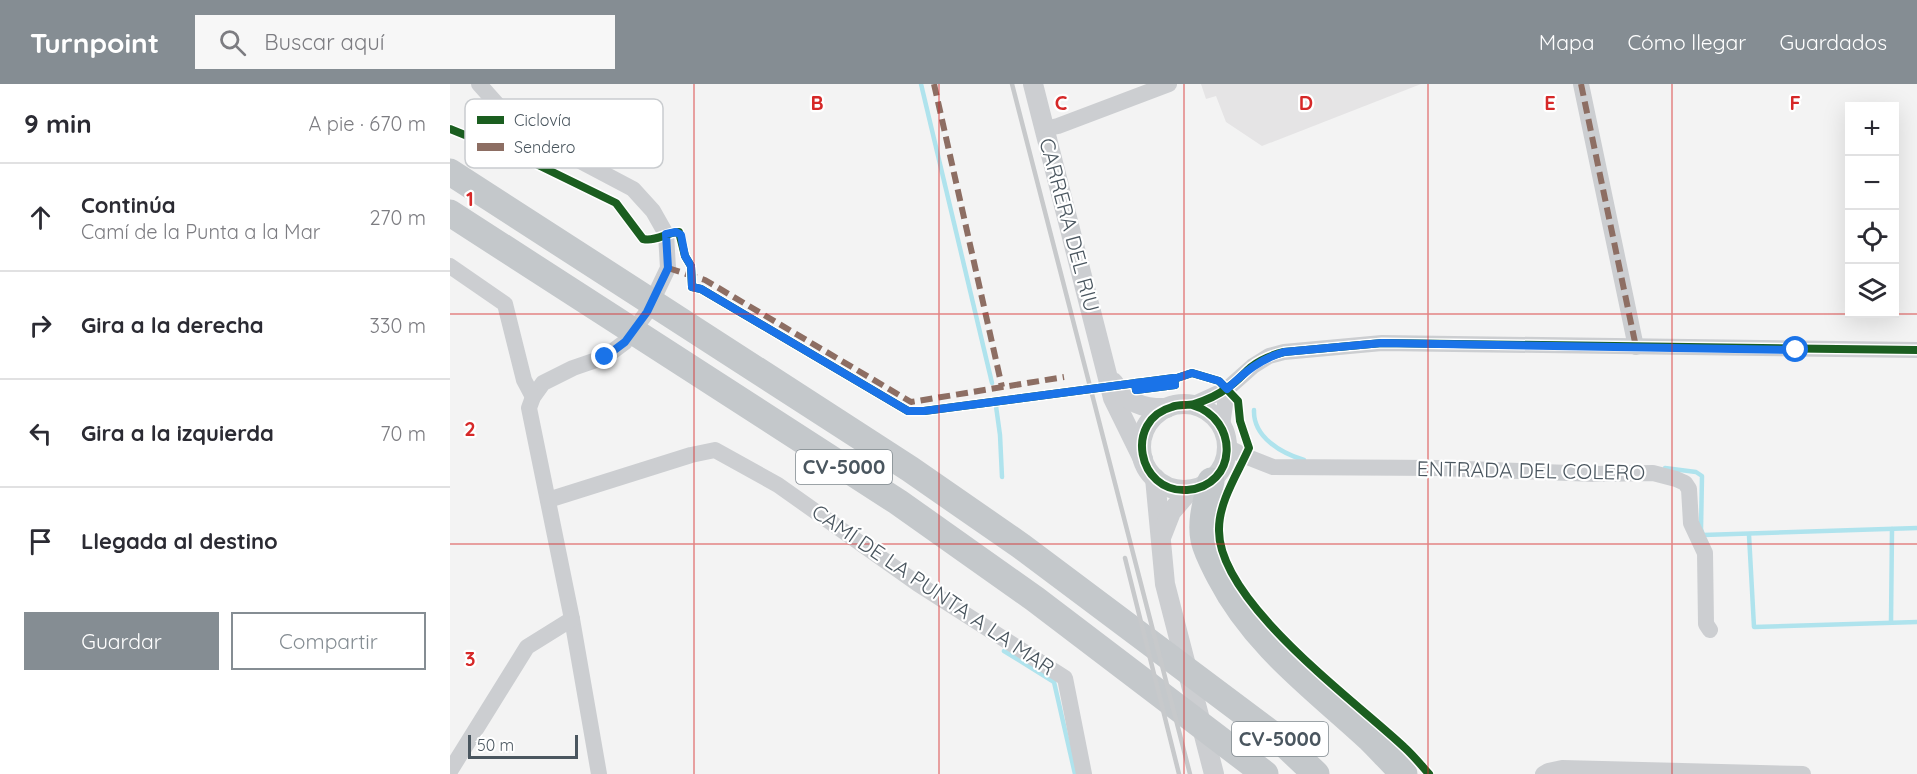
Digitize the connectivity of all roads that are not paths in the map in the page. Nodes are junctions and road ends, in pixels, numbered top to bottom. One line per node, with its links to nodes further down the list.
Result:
1 (479, 84): 5 (street)
2 (1033, 84): 6 (street, CARRERA DEL RIU)
3 (1169, 84): 6 (street)
4 (1581, 84): 11 (street)
5 (492, 99)
6 (1044, 129): 13 (street, CARRERA DEL RIU)
7 (593, 168): 15 (street)
8 (450, 172): 33 (highway, CV-5000)
9 (450, 213): 28 (highway, CV-5000)
10 (450, 266): 15 (street)
11 (1636, 347): 12 (street); 14 (street)
12 (1917, 350)
13 (1106, 367): 17 (street, CARRERA DEL RIU); 20 (street, CARRERA DEL RIU)
14 (1227, 389): 16 (street); 18 (street)
15 (533, 398): 23 (street)
16 (1192, 405): 17 (street); 18 (street)
17 (1167, 408): 20 (street)
18 (1222, 426): 19 (street)
19 (1227, 447): 22 (street); 26 (street, ENTRADA DEL COLERO)
20 (1143, 459): 21 (street)
21 (1155, 478): 22 (street); 24 (street)
22 (1200, 485): 24 (street); 34 (highway)
23 (548, 500): 25 (street); 31 (street, CAMÍ DE LA PUNTA A LA MAR)
24 (1161, 538): 32 (street)
25 (572, 619): 27 (street); 30 (street)
26 (1710, 630)
27 (451, 767)
28 (1260, 769)
29 (1653, 773): 35 (street); 36 (street)
30 (598, 774)
31 (1084, 774)
32 (1214, 774)
33 (1316, 774)
34 (1404, 774)
35 (1543, 774)
36 (1768, 774): 37 (street)
37 (1803, 774)

